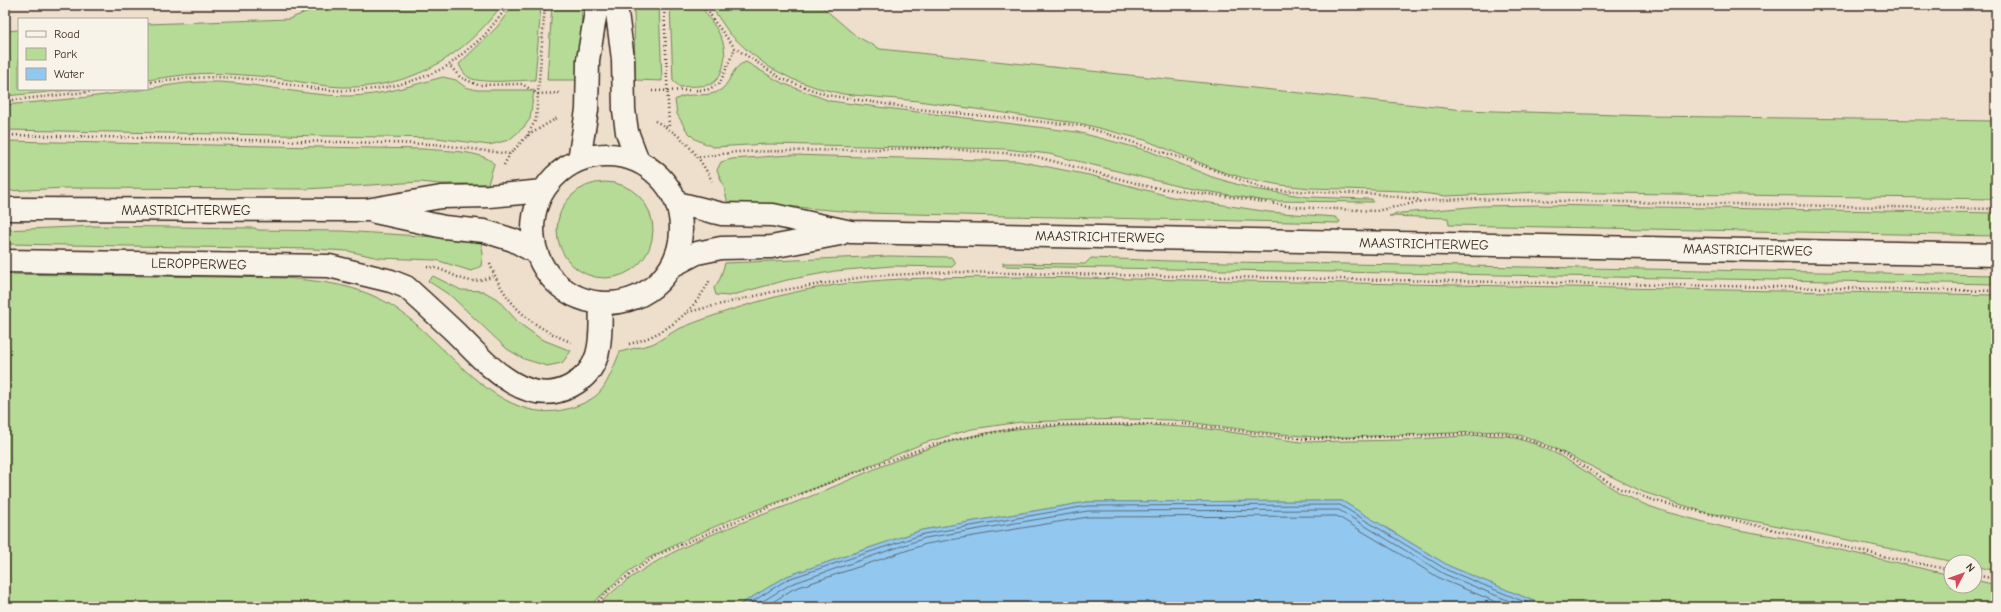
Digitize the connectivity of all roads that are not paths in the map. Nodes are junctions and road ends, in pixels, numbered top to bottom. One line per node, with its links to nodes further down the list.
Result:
1 (597, 5): 3 (main road)
2 (616, 5): 4 (main road)
3 (579, 160): 4 (main road); 5 (main road)
4 (638, 161): 6 (main road)
5 (543, 191): 8 (main road, MAASTRICHTERWEG); 10 (main road)
6 (677, 203): 9 (main road, MAASTRICHTERWEG); 13 (main road)
7 (5, 209): 8 (main road, MAASTRICHTERWEG)
8 (366, 210): 10 (main road, MAASTRICHTERWEG)
9 (851, 232): 11 (main road, MAASTRICHTERWEG); 13 (main road, MAASTRICHTERWEG)
10 (537, 253): 14 (main road)
11 (1996, 255)
12 (5, 261): 14 (main road, LEROPPERWEG)
13 (672, 266): 14 (main road)
14 (601, 303)

